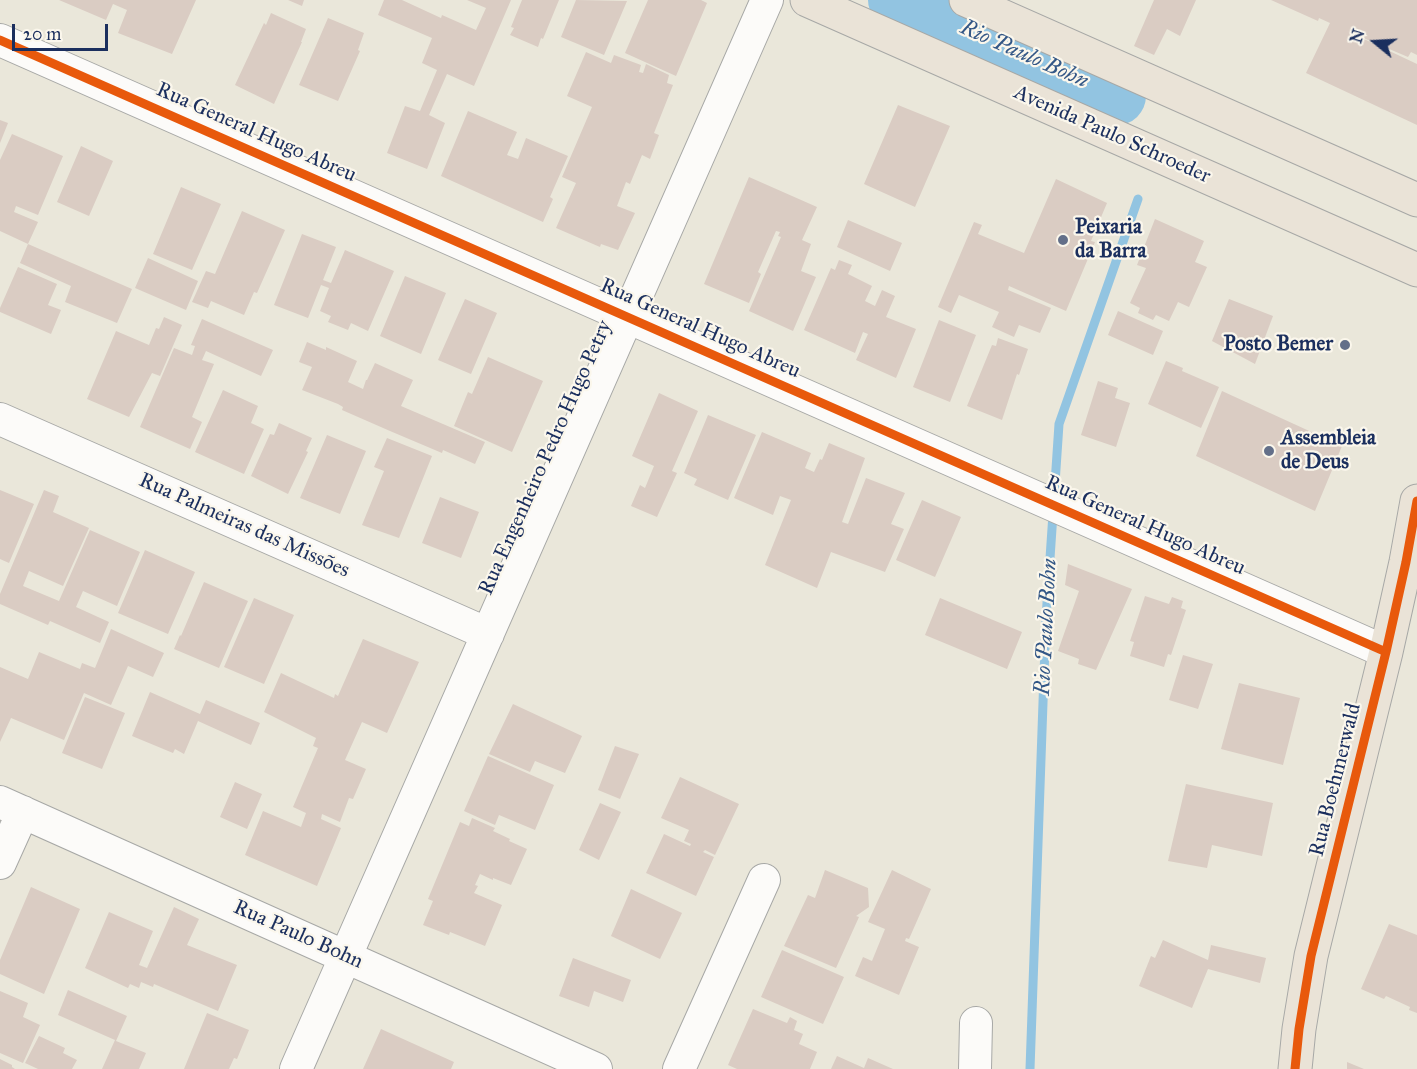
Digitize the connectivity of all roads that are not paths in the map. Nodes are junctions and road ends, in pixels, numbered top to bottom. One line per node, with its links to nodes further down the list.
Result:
1 (767, 0): 7 (street, Rua Engenheiro Pedro Hugo Petry)
2 (807, 0): 6 (main road, Avenida Paulo Schroeder)
3 (966, 0): 5 (main road)
4 (0, 40): 7 (street, Rua General Hugo Abreu)
5 (1417, 200)
6 (1417, 270)
7 (628, 317): 10 (street, Rua Engenheiro Pedro Hugo Petry); 11 (street, Rua General Hugo Abreu)
8 (0, 419): 10 (street, Rua Palmeiras das Missões)
9 (1417, 501): 11 (main road, Rua Boehmerwald)
10 (488, 634): 15 (street, Rua Engenheiro Pedro Hugo Petry)
11 (1386, 652): 21 (main road, Rua Boehmerwald)
12 (12, 807): 13 (street); 15 (street, Rua Paulo Bohn)
13 (0, 863)
14 (764, 879): 19 (street)
15 (346, 956): 17 (street, Rua Engenheiro Pedro Hugo Petry); 18 (street, Rua Paulo Bohn)
16 (976, 1023): 20 (street)
17 (297, 1069)
18 (596, 1069)
19 (679, 1069)
20 (975, 1069)
21 (1295, 1069)

